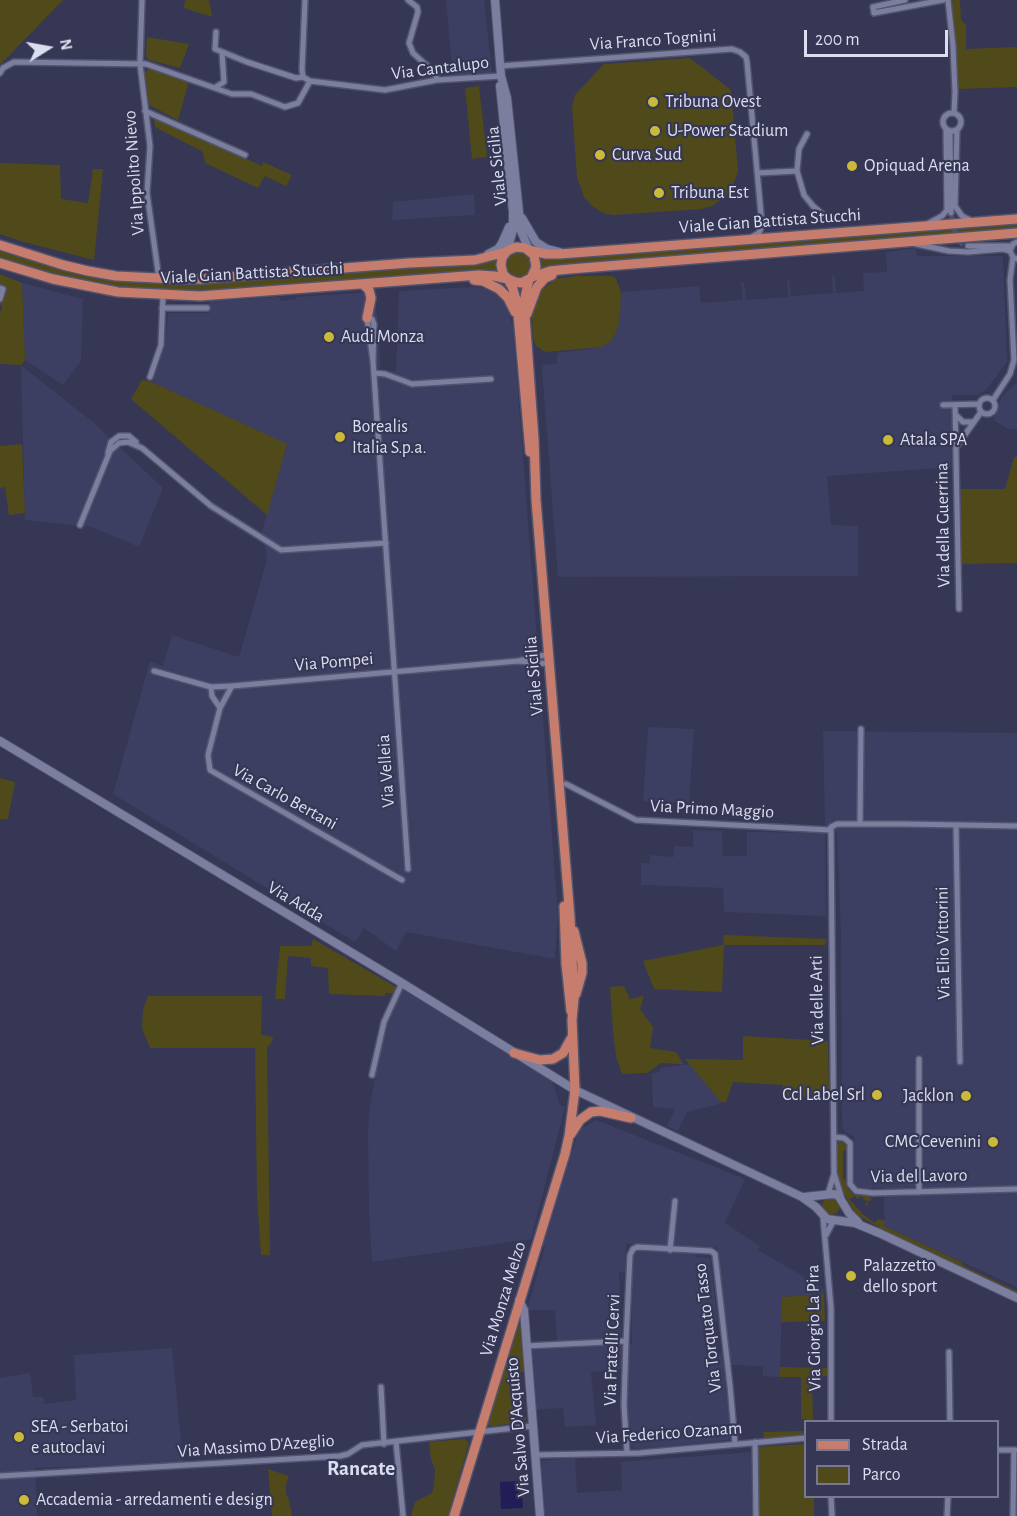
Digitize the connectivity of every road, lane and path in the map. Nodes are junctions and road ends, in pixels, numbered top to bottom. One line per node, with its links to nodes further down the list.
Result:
1 (142, 0): 10 (street, Via Ippolito Nievo)
2 (305, 0): 14 (street)
3 (408, 0): 15 (street)
4 (495, 0): 11 (main road, Viale Sicilia)
5 (905, 0): 6 (street)
6 (943, 0)
7 (948, 0): 19 (street)
8 (216, 32): 9 (street)
9 (222, 52): 14 (street, Via Cantalupo); 17 (street)
10 (140, 64): 12 (street); 17 (street); 18 (street, Via Ippolito Nievo)
11 (500, 66): 13 (main road, Viale Sicilia); 24 (street, Via Franco Tognini)
12 (0, 73)
13 (501, 76): 15 (street, Via Cantalupo); 25 (main road, Viale Sicilia)
14 (303, 77): 16 (street, Via Cantalupo)
15 (437, 80): 16 (street, Via Cantalupo)
16 (310, 81): 17 (street)
17 (215, 87)
18 (145, 111): 22 (street); 48 (street, Via Ippolito Nievo)
19 (954, 113): 20 (street); 20 (street)
20 (951, 130): 26 (street); 29 (street); 31 (street)
21 (807, 134): 23 (street)
22 (245, 155)
23 (797, 171): 24 (street); 27 (street)
24 (758, 173): 30 (street, Via Franco Tognini)
25 (514, 196): 39 (main road, Viale Sicilia); 40 (main road, Viale Sicilia); 41 (main road); 43 (main road)
26 (951, 213)
27 (828, 219)
28 (1017, 219): 29 (main road, Viale Gian Battista Stucchi)
29 (976, 222): 31 (main road, Viale Gian Battista Stucchi)
30 (762, 225): 33 (street); 34 (street)
31 (924, 226): 33 (main road, Viale Gian Battista Stucchi)
32 (1017, 233): 35 (main road, Viale Gian Battista Stucchi)
33 (779, 237): 34 (main road, Viale Gian Battista Stucchi)
34 (747, 239): 41 (main road, Viale Gian Battista Stucchi)
35 (909, 242): 42 (street); 45 (main road, Viale Gian Battista Stucchi)
36 (1017, 242): 42 (street, Via della Guerrina)
37 (0, 245): 48 (main road, Viale Gian Battista Stucchi)
38 (968, 246): 42 (street)
39 (528, 250): 40 (main road, Viale Gian Battista Stucchi); 41 (main road, Viale Gian Battista Stucchi); 47 (main road)
40 (506, 252): 43 (main road, Viale Gian Battista Stucchi); 49 (main road)
41 (570, 253)
42 (1014, 255): 62 (street, Via della Guerrina)
43 (448, 262): 48 (main road, Viale Gian Battista Stucchi)
44 (0, 263): 52 (main road, Viale Gian Battista Stucchi)
45 (570, 268): 47 (main road, Viale Gian Battista Stucchi); 57 (main road)
46 (451, 278): 49 (main road, Viale Gian Battista Stucchi); 50 (main road, Viale Gian Battista Stucchi); 58 (main road)
47 (530, 278): 49 (main road, Viale Gian Battista Stucchi); 57 (main road, Viale Sicilia)
48 (159, 279)
49 (508, 279): 58 (main road, Viale Sicilia)
50 (363, 284): 52 (main road, Viale Gian Battista Stucchi); 56 (main road)
51 (0, 288): 53 (street)
52 (163, 295): 54 (street)
53 (0, 298)
54 (162, 308): 55 (street); 60 (street)
55 (207, 308)
56 (367, 318): 59 (street, Via Velleia)
57 (525, 329): 70 (main road, Viale Sicilia)
58 (520, 343): 70 (main road, Viale Sicilia)
59 (375, 373): 61 (street); 72 (street, Via Velleia)
60 (150, 376)
61 (491, 379)
62 (993, 400): 63 (street); 66 (street, Via della Guerrina)
63 (979, 404): 65 (street); 66 (street)
64 (943, 405): 65 (street)
65 (955, 405): 67 (street)
66 (981, 412): 68 (street, Via della Guerrina)
67 (956, 415): 68 (street); 69 (street)
68 (974, 422): 69 (street, Via della Guerrina)
69 (957, 446): 73 (street, Via della Guerrina)
70 (535, 486): 74 (main road, Viale Sicilia)
71 (80, 525): 72 (street)
72 (386, 543): 78 (street, Via Velleia)
73 (959, 609)
74 (549, 654): 75 (street, Via Pompei); 76 (main road, Viale Sicilia)
75 (518, 661): 76 (street, Via Pompei); 78 (street, Via Pompei)
76 (550, 664): 89 (main road, Viale Sicilia)
77 (154, 671): 80 (street, Via Pompei)
78 (395, 672): 79 (street, Via Pompei); 90 (street, Via Velleia)
79 (232, 686): 80 (street, Via Pompei); 81 (street, Via Carlo Bertani)
80 (211, 687): 81 (street)
81 (220, 708): 91 (street, Via Carlo Bertani)
82 (861, 729): 85 (street)
83 (0, 741): 95 (main road, Via Adda)
84 (566, 784): 88 (street, Via Primo Maggio)
85 (860, 824): 86 (street, Via Primo Maggio); 88 (street, Via Primo Maggio)
86 (956, 825): 87 (street, Via Primo Maggio); 101 (street, Via Elio Vittorini)
87 (1017, 826)
88 (831, 828): 106 (street, Via delle Arti)
89 (565, 864): 92 (main road, Viale Sicilia); 93 (main road, Viale Sicilia)
90 (408, 869)
91 (402, 880)
92 (570, 917): 93 (main road, Viale Sicilia); 94 (main road)
93 (569, 961): 94 (main road); 94 (main road); 96 (main road, Viale Sicilia); 97 (main road, Viale Sicilia)
94 (582, 961): 96 (main road)
95 (402, 983): 99 (main road, Via Adda); 102 (street)
96 (574, 999): 97 (main road, Viale Sicilia)
97 (572, 1020): 98 (main road, Viale Sicilia)
98 (573, 1035): 99 (main road); 103 (main road, Viale Sicilia)
99 (514, 1053): 103 (main road, Via Adda)
100 (919, 1059): 109 (street)
101 (960, 1062)
102 (372, 1075)
103 (575, 1090): 104 (main road, Via Adda); 105 (main road, Via Monza Melzo)
104 (631, 1118): 105 (main road); 111 (main road, Via Adda)
105 (569, 1136): 121 (main road, Via Monza Melzo)
106 (834, 1137): 107 (street, Via delle Arti); 109 (street, Via del Lavoro)
107 (834, 1173): 110 (street, Via delle Arti); 113 (street, Via delle Arti)
108 (1017, 1189): 109 (street, Via del Lavoro)
109 (919, 1192)
110 (827, 1195): 111 (main road); 113 (main road); 114 (main road)
111 (802, 1197): 114 (main road, Via Adda)
112 (675, 1201): 119 (street, Via Torquato Tasso)
113 (843, 1201): 115 (main road); 116 (main road)
114 (821, 1213): 115 (main road); 117 (street, Via Giorgio La Pira)
115 (836, 1219): 116 (main road); 117 (street)
116 (879, 1233): 120 (main road)
117 (825, 1235): 126 (street, Via Giorgio La Pira)
118 (633, 1249): 119 (street, Via Torquato Tasso); 122 (street, Via Fratelli Cervi)
119 (670, 1250): 134 (street, Via Torquato Tasso)
120 (1017, 1298)
121 (519, 1300): 123 (main road, Via Salvo D'Acquisto); 129 (main road, Via Monza Melzo)
122 (626, 1341): 123 (street); 137 (street, Via Fratelli Cervi)
123 (526, 1346): 128 (main road, Via Salvo D'Acquisto)
124 (949, 1352): 127 (street)
125 (381, 1387): 133 (street)
126 (831, 1420)
127 (950, 1420)
128 (532, 1426): 129 (street, Via Massimo D'Azeglio); 138 (main road, Via Salvo D'Acquisto)
129 (479, 1431): 131 (street, Via Massimo D'Azeglio); 143 (main road, Via Monza Melzo)
130 (804, 1438): 132 (street, Via Federico Ozanam)
131 (396, 1442): 133 (street, Via Massimo D'Azeglio); 142 (street)
132 (755, 1442): 134 (street, Via Federico Ozanam); 145 (street)
133 (384, 1444): 139 (street, Via Massimo D'Azeglio)
134 (735, 1444): 137 (street, Via Federico Ozanam)
135 (999, 1450): 136 (street)
136 (1016, 1450): 148 (street)
137 (627, 1452): 138 (street, Via Federico Ozanam)
138 (535, 1455): 144 (main road, Via Salvo D'Acquisto)
139 (0, 1476)
140 (831, 1498): 146 (street)
141 (948, 1498): 147 (street)
142 (404, 1516)
143 (454, 1516)
144 (540, 1516)
145 (756, 1516)
146 (832, 1516)
147 (947, 1516)
148 (1013, 1516)

